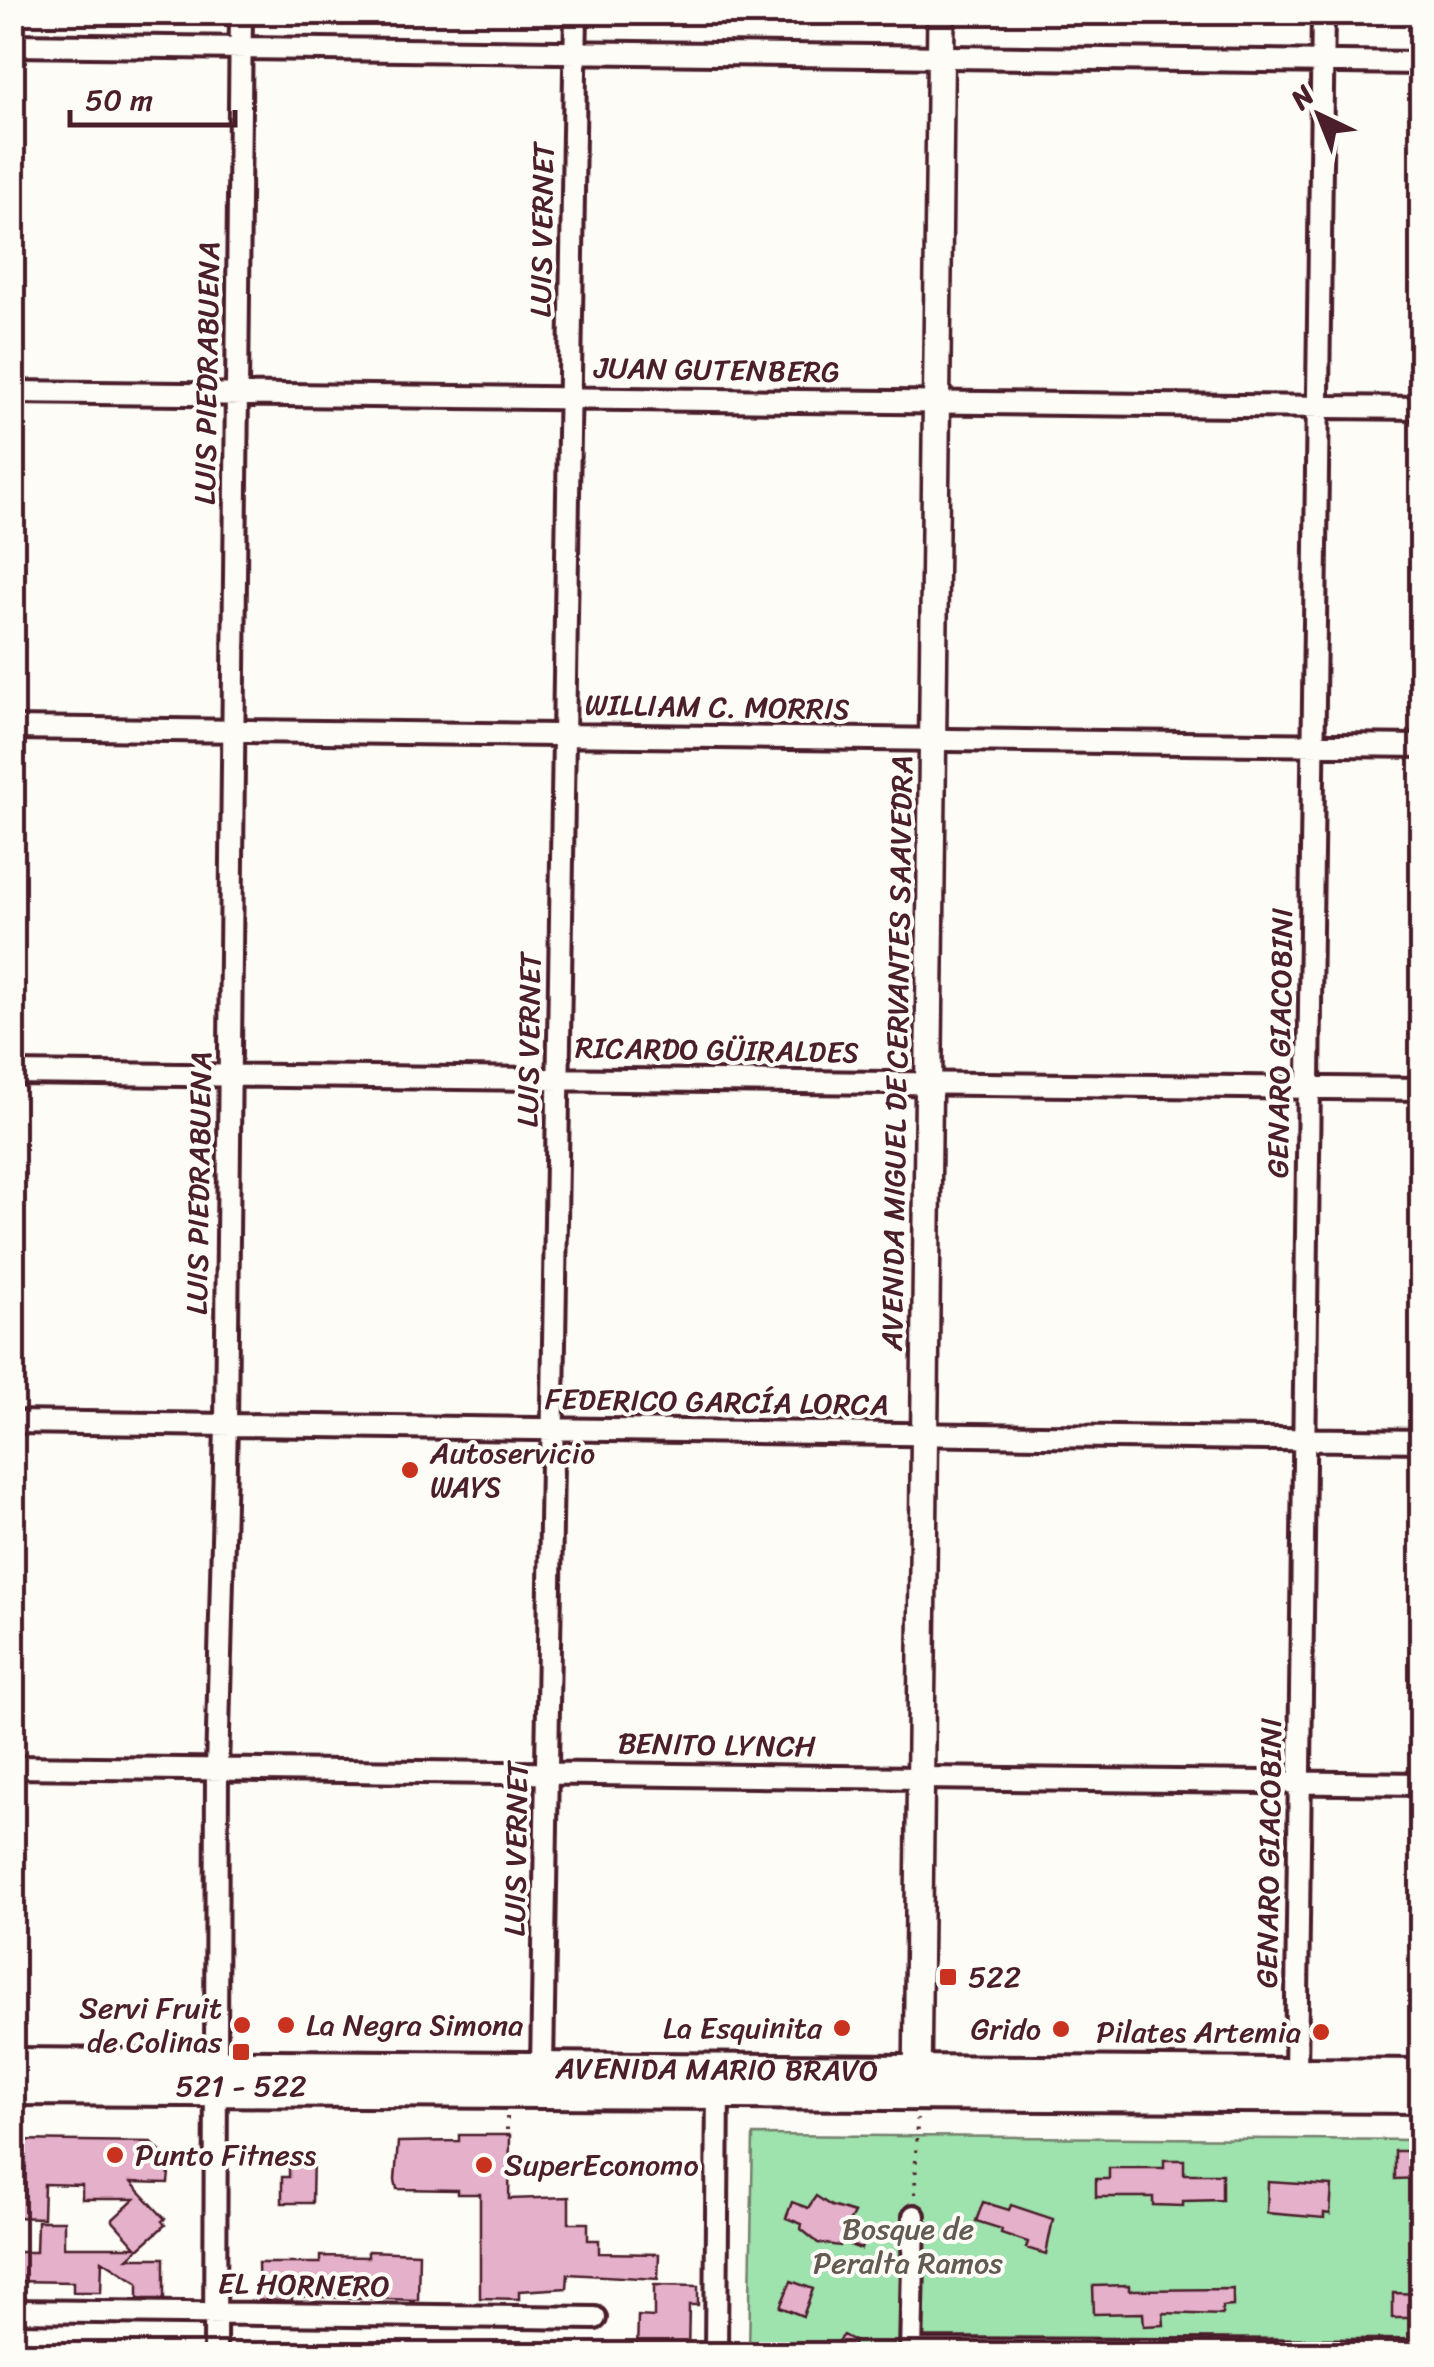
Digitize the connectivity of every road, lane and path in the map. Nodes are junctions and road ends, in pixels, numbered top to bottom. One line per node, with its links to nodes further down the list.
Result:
1 (241, 12): 6 (street, LUIS PIEDRABUENA)
2 (576, 12): 7 (street, LUIS VERNET)
3 (942, 12): 8 (street, AVENIDA MIGUEL DE CERVANTES SAAVEDRA)
4 (1323, 12): 9 (street, GENARO GIACOBINI)
5 (12, 45): 6 (street)
6 (240, 48): 7 (street); 12 (street, LUIS PIEDRABUENA)
7 (575, 52): 8 (street); 13 (street, LUIS VERNET)
8 (941, 56): 9 (street); 14 (street, AVENIDA MIGUEL DE CERVANTES SAAVEDRA)
9 (1322, 62): 10 (street); 15 (street, GENARO GIACOBINI)
10 (1422, 62)
11 (12, 392): 12 (street, JUAN GUTENBERG)
12 (237, 394): 13 (street, JUAN GUTENBERG); 18 (street, LUIS PIEDRABUENA)
13 (570, 398): 14 (street, JUAN GUTENBERG); 19 (street, LUIS VERNET)
14 (937, 402): 15 (street, JUAN GUTENBERG); 20 (street, AVENIDA MIGUEL DE CERVANTES SAAVEDRA)
15 (1318, 407): 16 (street, JUAN GUTENBERG); 21 (street, GENARO GIACOBINI)
16 (1422, 408)
17 (12, 728): 18 (street, WILLIAM C. MORRIS)
18 (234, 731): 19 (street, WILLIAM C. MORRIS); 24 (street, LUIS PIEDRABUENA)
19 (564, 735): 20 (street, WILLIAM C. MORRIS); 25 (street, LUIS VERNET)
20 (933, 741): 21 (street, WILLIAM C. MORRIS); 26 (street, AVENIDA MIGUEL DE CERVANTES SAAVEDRA)
21 (1314, 745): 22 (street, WILLIAM C. MORRIS); 27 (street, GENARO GIACOBINI)
22 (1422, 746)
23 (12, 1073): 24 (street, RICARDO GÜIRALDES)
24 (230, 1076): 25 (street, RICARDO GÜIRALDES); 30 (street, LUIS PIEDRABUENA)
25 (558, 1078): 26 (street, RICARDO GÜIRALDES); 31 (street, LUIS VERNET)
26 (929, 1082): 27 (street, RICARDO GÜIRALDES); 32 (street, AVENIDA MIGUEL DE CERVANTES SAAVEDRA)
27 (1309, 1088): 28 (street, RICARDO GÜIRALDES); 33 (street, GENARO GIACOBINI)
28 (1422, 1088)
29 (12, 1422): 30 (street, FEDERICO GARCÍA LORCA)
30 (226, 1425): 31 (street, FEDERICO GARCÍA LORCA); 36 (street, LUIS PIEDRABUENA)
31 (553, 1430): 32 (street, FEDERICO GARCÍA LORCA); 37 (street, LUIS VERNET)
32 (925, 1435): 33 (street, FEDERICO GARCÍA LORCA); 38 (street, AVENIDA MIGUEL DE CERVANTES SAAVEDRA)
33 (1305, 1439): 34 (street, FEDERICO GARCÍA LORCA); 39 (street, GENARO GIACOBINI)
34 (1422, 1441)
35 (12, 1768): 36 (street, BENITO LYNCH)
36 (217, 1770): 37 (street, BENITO LYNCH); 45 (street, LUIS PIEDRABUENA)
37 (547, 1773): 38 (street, BENITO LYNCH); 42 (street, LUIS VERNET)
38 (921, 1777): 39 (street, BENITO LYNCH); 47 (street, AVENIDA MIGUEL DE CERVANTES SAAVEDRA)
39 (1300, 1783): 40 (street, BENITO LYNCH); 43 (street, GENARO GIACOBINI)
40 (1422, 1784)
41 (12, 2064): 45 (main road, AVENIDA MARIO BRAVO)
42 (542, 2068): 45 (main road, AVENIDA MARIO BRAVO); 46 (main road, AVENIDA MARIO BRAVO)
43 (1296, 2074): 44 (main road, AVENIDA MARIO BRAVO); 47 (main road, AVENIDA MARIO BRAVO)
44 (1422, 2075)
45 (214, 2078): 46 (main road, AVENIDA MARIO BRAVO); 48 (main road, AVENIDA MARIO BRAVO); 52 (street, LUIS PIEDRABUENA)
46 (718, 2081): 47 (main road, AVENIDA MARIO BRAVO); 57 (street)
47 (917, 2082): 49 (main road, AVENIDA MARIO BRAVO); 50 (path)
48 (12, 2089)
49 (1422, 2098)
50 (914, 2216): 54 (street)
51 (12, 2312): 52 (street, EL HORNERO)
52 (216, 2314): 53 (street, EL HORNERO); 56 (street, LUIS PIEDRABUENA)
53 (596, 2318)
54 (911, 2352): 55 (street)
55 (1422, 2352)
56 (215, 2354)
57 (716, 2354)

